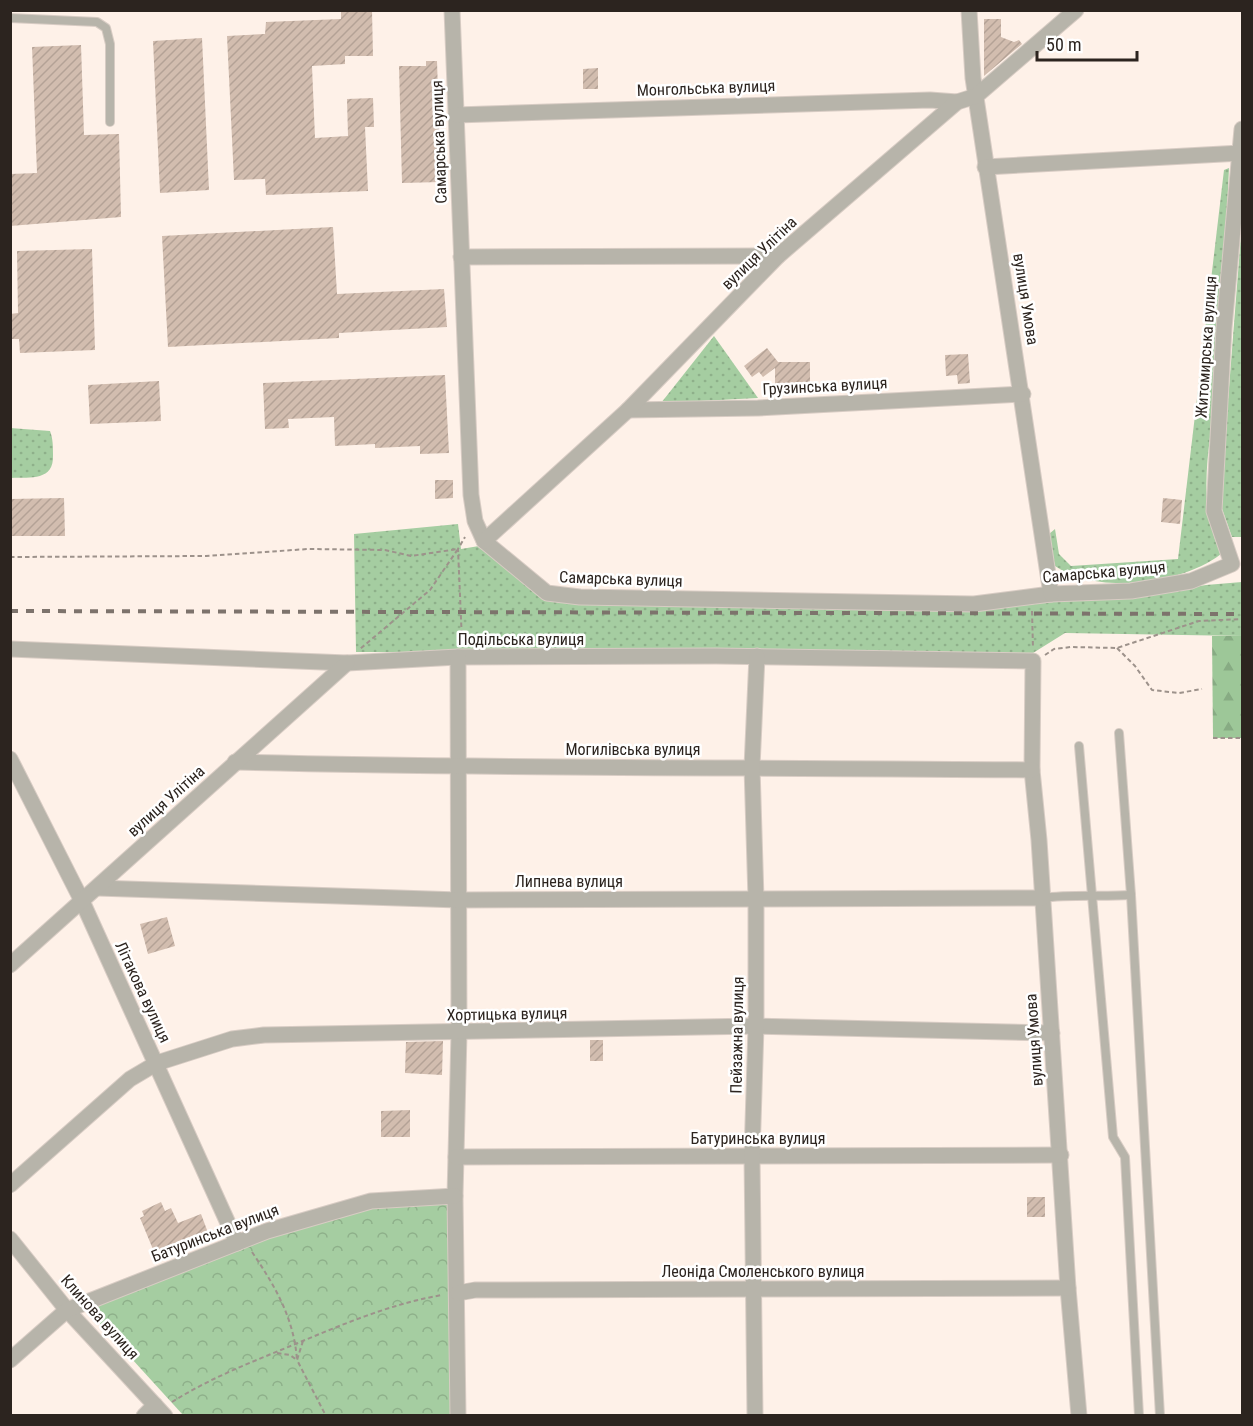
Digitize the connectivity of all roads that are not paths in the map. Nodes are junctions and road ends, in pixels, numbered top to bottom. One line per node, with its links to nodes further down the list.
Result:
1 (452, 10): 7 (street, Самарська вулиця)
2 (969, 10): 5 (street, вулиця Умова)
3 (1076, 10): 5 (street, вулиця Улітіна)
4 (10, 18): 8 (lane)
5 (976, 96): 6 (street, вулиця Улітіна); 11 (street, вулиця Умова)
6 (957, 102): 7 (street, Монгольська вулиця); 12 (street, вулиця Улітіна)
7 (456, 115): 13 (street, Самарська вулиця)
8 (110, 122)
9 (1242, 129): 10 (street, Житомирська вулиця)
10 (1241, 153): 11 (street); 17 (street, Житомирська вулиця)
11 (986, 167): 14 (street, вулиця Умова)
12 (778, 256): 13 (street); 15 (street, вулиця Улітіна)
13 (461, 257): 16 (street, Самарська вулиця)
14 (1023, 394): 15 (street, Грузинська вулиця); 18 (street, вулиця Умова)
15 (628, 410): 16 (street, вулиця Улітіна)
16 (484, 541): 18 (street, Самарська вулиця)
17 (1232, 564): 18 (street, Самарська вулиця)
18 (1051, 594)
19 (10, 649): 23 (street, Подільська вулиця)
20 (757, 656): 21 (street, Подільська вулиця); 22 (street, Подільська вулиця); 28 (street, Пейзажна вулиця)
21 (458, 657): 23 (street, Подільська вулиця); 29 (street)
22 (1033, 661): 30 (street, вулиця Умова)
23 (346, 663): 26 (street, вулиця Улітіна)
24 (1119, 733): 32 (lane)
25 (1079, 746): 34 (lane)
26 (235, 762): 29 (street, Могилівська вулиця); 31 (street, вулиця Улітіна)
27 (12, 766): 37 (street, Літакова вулиця)
28 (752, 766): 29 (street, Могилівська вулиця); 30 (street, Могилівська вулиця); 35 (street, Пейзажна вулиця)
29 (460, 768): 36 (street)
30 (1032, 770): 33 (street, вулиця Умова)
31 (97, 888): 36 (street, Липнева вулиця); 37 (street, вулиця Улітіна)
32 (1131, 894): 34 (lane); 60 (lane)
33 (1042, 898): 34 (lane); 35 (street, Липнева вулиця); 41 (street, вулиця Умова)
34 (1092, 898): 59 (lane)
35 (756, 899): 36 (street, Липнева вулиця); 39 (street, Пейзажна вулиця)
36 (459, 900): 40 (street)
37 (82, 901): 38 (street, вулиця Улітіна); 42 (street, Літакова вулиця)
38 (10, 965)
39 (756, 1026): 40 (street, Хортицька вулиця); 41 (street, Хортицька вулиця); 44 (street, Пейзажна вулиця)
40 (459, 1033): 42 (street, Хортицька вулиця); 45 (street)
41 (1052, 1033): 43 (street, вулиця Умова)
42 (157, 1063): 46 (street, Хортицька вулиця); 49 (street, Літакова вулиця)
43 (1061, 1155): 44 (street, Батуринська вулиця); 51 (street, вулиця Умова)
44 (752, 1156): 45 (street, Батуринська вулиця); 50 (street, Пейзажна вулиця)
45 (456, 1157): 47 (street)
46 (10, 1185)
47 (455, 1196): 49 (street, Батуринська вулиця); 52 (street)
48 (10, 1239): 53 (street, Клинова вулиця)
49 (240, 1241): 53 (street, Батуринська вулиця)
50 (753, 1288): 51 (street, Леоніда Смоленського вулиця); 52 (street, Леоніда Смоленського вулиця); 57 (street, Пейзажна вулиця)
51 (1068, 1288): 58 (street, вулиця Умова)
52 (458, 1293): 56 (street)
53 (67, 1310): 54 (street, Батуринська вулиця); 55 (street, Клинова вулиця)
54 (10, 1360)
55 (156, 1412)
56 (459, 1416)
57 (755, 1416)
58 (1079, 1416)
59 (1139, 1416)
60 (1160, 1416)

